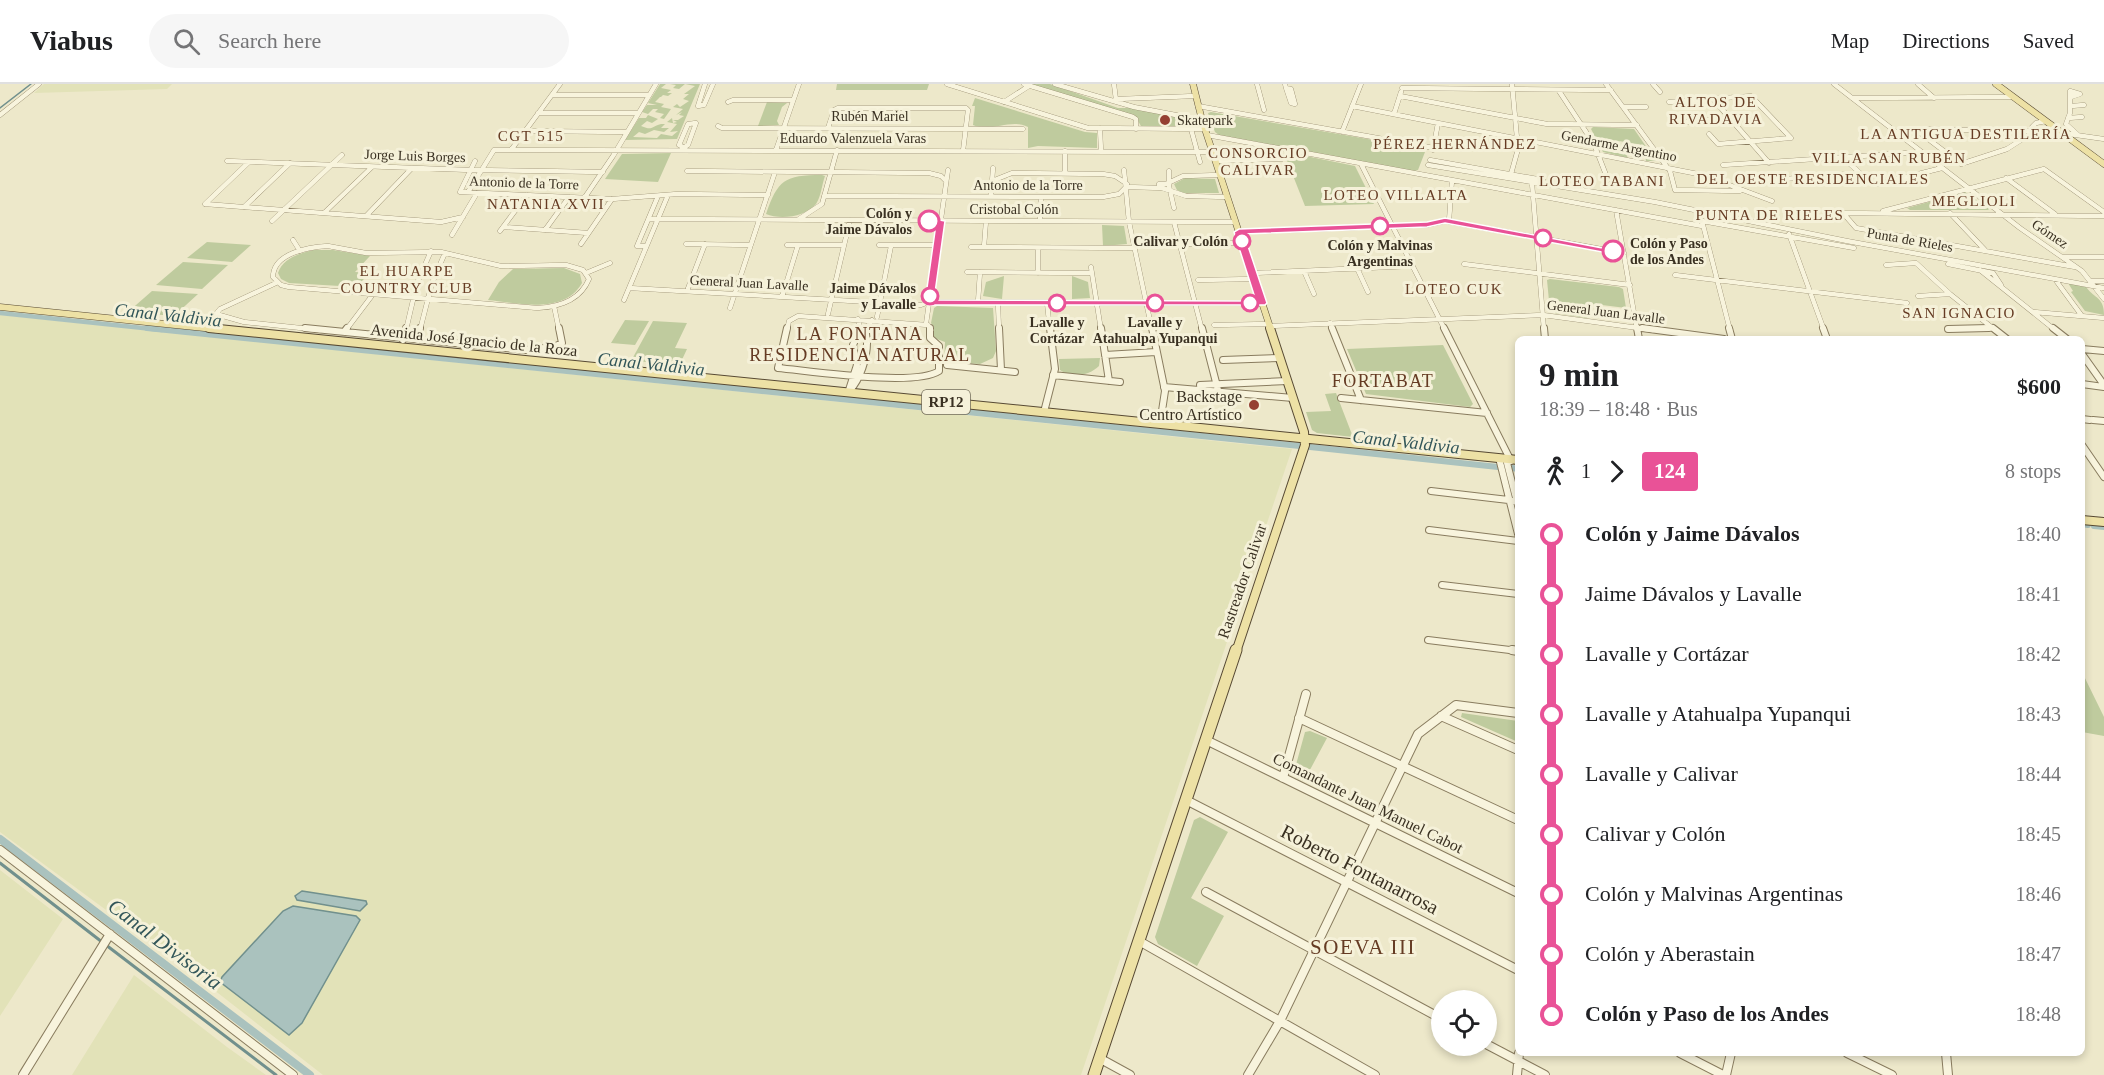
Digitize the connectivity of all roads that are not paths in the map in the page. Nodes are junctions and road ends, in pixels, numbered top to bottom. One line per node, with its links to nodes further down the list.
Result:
1 (39, 84): 51 (street)
2 (560, 84): 26 (street)
3 (656, 84): 27 (street)
4 (705, 84): 5 (street)
5 (712, 84)
6 (799, 84): 35 (street)
7 (947, 84): 38 (street)
8 (1055, 84): 36 (street)
9 (1114, 84): 36 (street)
10 (1191, 84): 28 (main road, Rastreador Calivar)
11 (1257, 84): 47 (street)
12 (1361, 84): 42 (street)
13 (1512, 84): 22 (street)
14 (1606, 84): 23 (street)
15 (1653, 84): 25 (street)
16 (1834, 84): 32 (street, Gómez)
17 (1918, 84): 33 (street)
18 (1996, 84): 30 (main road)
19 (1027, 85): 38 (street); 68 (street)
20 (1403, 86): 21 (street); 29 (street)
21 (1449, 89): 22 (street); 43 (street)
22 (1512, 90): 24 (street); 53 (street)
23 (1611, 90): 24 (street); 45 (street)
24 (1559, 91): 60 (street)
25 (1660, 92)
26 (552, 95): 27 (street); 48 (street)
27 (649, 95): 49 (street)
28 (1195, 96): 36 (street); 41 (main road, Rastreador Calivar)
29 (1400, 96): 43 (street); 50 (street)
30 (2013, 97): 33 (street); 58 (main road)
31 (2070, 97): 44 (street)
32 (1852, 98): 33 (street); 93 (street, Gómez)
33 (1934, 98)
34 (1713, 99): 39 (street); 54 (street); 80 (street)
35 (793, 100): 37 (street); 63 (street)
36 (1116, 100): 56 (street)
37 (728, 102)
38 (1004, 102): 65 (street)
39 (1669, 102)
40 (2084, 105): 44 (street)
41 (1198, 106): 56 (main road, Rastreador Calivar); 74 (street)
42 (1352, 106): 50 (street, Gendarme Argentino); 74 (street)
43 (1450, 106): 53 (street)
44 (2071, 106): 55 (street)
45 (1623, 107): 46 (street); 61 (street)
46 (1646, 107)
47 (1264, 110)
48 (538, 113): 49 (street); 71 (street)
49 (638, 113): 72 (street)
50 (1394, 114): 59 (street, Gendarme Argentino)
51 (0, 116)
52 (2082, 117): 55 (street)
53 (1515, 118): 60 (street); 78 (street)
54 (1730, 118): 57 (street); 80 (street)
55 (2068, 118): 77 (street)
56 (1202, 120): 73 (main road, Rastreador Calivar)
57 (1686, 122)
58 (2043, 122): 70 (street); 75 (main road)
59 (1438, 123): 78 (street, Gendarme Argentino); 83 (street)
60 (1583, 125): 61 (street); 94 (street)
61 (1637, 125): 112 (street)
62 (718, 126): 63 (street, Rubén Mariel)
63 (783, 128): 64 (street, Rubén Mariel); 85 (street)
64 (828, 128): 66 (street, Rubén Mariel); 66 (street)
65 (1100, 128): 68 (street); 89 (street)
66 (966, 129): 67 (street, Rubén Mariel); 87 (street)
67 (1023, 129)
68 (1136, 129): 69 (street)
69 (1191, 129): 73 (street); 91 (street)
70 (2032, 130): 70 (street)
71 (525, 131): 72 (street); 84 (street)
72 (626, 132): 90 (street)
73 (1206, 132): 82 (street); 92 (main road, Rastreador Calivar)
74 (1342, 132): 83 (street)
75 (2062, 133): 77 (street); 106 (main road)
76 (1709, 134): 80 (street)
77 (2078, 135): 79 (street)
78 (1517, 138): 94 (street, Gendarme Argentino); 124 (street)
79 (2104, 139)
80 (1751, 142): 104 (street)
81 (682, 148): 81 (street); 85 (street, Eduardo Valenzuela Varas); 90 (street, Eduardo Valenzuela Varas)
82 (1277, 148): 99 (street); 105 (street)
83 (1434, 148): 102 (street)
84 (511, 150): 90 (street, Eduardo Valenzuela Varas); 117 (street, Eduardo Valenzuela Varas)
85 (776, 150): 86 (street, Eduardo Valenzuela Varas)
86 (837, 150): 87 (street, Eduardo Valenzuela Varas); 122 (street)
87 (963, 151): 88 (street, Eduardo Valenzuela Varas)
88 (1065, 151): 89 (street, Eduardo Valenzuela Varas); 123 (street)
89 (1101, 151): 91 (street, Eduardo Valenzuela Varas)
90 (615, 152): 120 (street)
91 (1197, 152): 92 (street, Eduardo Valenzuela Varas); 101 (street)
92 (1212, 152): 99 (main road, Rastreador Calivar)
93 (1921, 152): 96 (street); 113 (street, Gómez)
94 (1600, 154): 112 (street, Gendarme Argentino); 131 (street)
95 (342, 155): 107 (street)
96 (1842, 157): 104 (street); 135 (street)
97 (227, 161): 100 (street, Jorge Luis Borges)
98 (475, 161): 114 (street)
99 (1215, 161): 125 (main road, Rastreador Calivar)
100 (249, 162): 103 (street, Jorge Luis Borges); 158 (street)
101 (1200, 162)
102 (1429, 162): 124 (street); 126 (street); 127 (street, Punta de Rieles)
103 (290, 163): 107 (street, Jorge Luis Borges); 158 (street)
104 (1770, 163): 108 (street)
105 (1361, 164): 126 (street); 184 (street)
106 (2104, 164)
107 (332, 165): 109 (street, Jorge Luis Borges); 160 (street)
108 (1724, 165)
109 (372, 167): 110 (street, Jorge Luis Borges); 162 (street)
110 (412, 168): 114 (street, Jorge Luis Borges); 168 (street)
111 (993, 168): 133 (street)
112 (1667, 168): 141 (street, Gendarme Argentino); 141 (street)
113 (1942, 168): 137 (street); 139 (street, Gómez)
114 (470, 170): 117 (street, Jorge Luis Borges); 142 (street, Antonio de la Torre)
115 (948, 170): 132 (street)
116 (1124, 170): 138 (street)
117 (479, 171): 120 (street, Jorge Luis Borges); 142 (street)
118 (687, 171): 121 (street)
119 (1169, 171): 134 (street)
120 (603, 172): 153 (street)
121 (775, 172): 122 (street); 146 (street)
122 (831, 172): 132 (street); 150 (street)
123 (1065, 173): 133 (street); 138 (street)
124 (1511, 174): 127 (street)
125 (1220, 175): 134 (street); 155 (main road, Rastreador Calivar)
126 (1424, 176): 129 (street)
127 (1520, 178): 130 (street); 136 (street, Punta de Rieles)
128 (2006, 178): 139 (street); 166 (street); 167 (street)
129 (1452, 180): 147 (street); 179 (street)
130 (1544, 180)
131 (1608, 180)
132 (946, 181): 151 (street)
133 (992, 181): 152 (street)
134 (1170, 181): 138 (street); 140 (street)
135 (1760, 181)
136 (1532, 183): 147 (street); 185 (street, Punta de Rieles)
137 (1878, 184)
138 (1125, 186): 140 (street, Antonio de la Torre); 154 (street, Antonio de la Torre); 180 (street)
139 (1968, 188): 163 (street); 165 (street, Gómez)
140 (1171, 191): 155 (street, Antonio de la Torre); 159 (street)
141 (1746, 191): 157 (street, Gendarme Argentino)
142 (468, 192): 143 (street, Antonio de la Torre)
143 (477, 193): 144 (street, Antonio de la Torre); 169 (street)
144 (527, 195): 148 (street, Antonio de la Torre); 186 (street)
145 (668, 195): 146 (street, Antonio de la Torre); 149 (street, Antonio de la Torre); 171 (street)
146 (768, 195): 172 (street)
147 (1533, 195): 161 (street); 191 (street)
148 (569, 196): 153 (street, Antonio de la Torre); 186 (street)
149 (658, 196): 156 (street, Antonio de la Torre); 170 (street)
150 (824, 196): 151 (street, Antonio de la Torre); 173 (street)
151 (944, 196): 152 (street, Antonio de la Torre); 176 (street)
152 (991, 196): 154 (street, Antonio de la Torre)
153 (585, 197): 156 (street, Antonio de la Torre)
154 (1041, 197): 178 (street)
155 (1227, 197): 182 (main road, Rastreador Calivar)
156 (612, 199): 188 (street)
157 (1772, 201)
158 (244, 207): 160 (street)
159 (1174, 208)
160 (284, 210): 162 (street); 175 (street)
161 (1616, 210): 183 (street); 215 (street)
162 (324, 213): 168 (street)
163 (1875, 213): 164 (street); 214 (street)
164 (1950, 213): 165 (street); 214 (street)
165 (2001, 214): 167 (street); 216 (street, Gómez)
166 (2104, 214): 167 (street)
167 (2055, 215)
168 (366, 216): 169 (street)
169 (463, 217): 189 (street)
170 (648, 219): 171 (street, Cristobal Colón); 203 (street)
171 (658, 219): 172 (street, Cristobal Colón); 203 (street)
172 (759, 220): 173 (street, Cristobal Colón); 198 (street)
173 (793, 220): 174 (street, Cristobal Colón)
174 (850, 220): 176 (street, Cristobal Colón); 201 (street)
175 (272, 221)
176 (940, 221): 177 (street, Cristobal Colón); 202 (street)
177 (986, 221): 178 (street, Cristobal Colón); 207 (street)
178 (1040, 221): 180 (street, Cristobal Colón)
179 (1449, 221): 184 (street); 191 (street)
180 (1129, 222): 181 (street, Cristobal Colón); 209 (street)
181 (1174, 222): 182 (street, Cristobal Colón); 265 (street)
182 (1235, 222): 187 (main road, Rastreador Calivar)
183 (1702, 224): 190 (street); 235 (street)
184 (1392, 226): 187 (street); 222 (street)
185 (1787, 229): 190 (street); 239 (street, Punta de Rieles)
186 (545, 230): 188 (street)
187 (1239, 232): 193 (main road, Rastreador Calivar)
188 (588, 233): 194 (street)
189 (452, 235)
190 (1789, 236): 210 (street); 244 (street)
191 (1536, 237): 215 (street); 231 (street)
192 (293, 240): 211 (street)
193 (1242, 243): 197 (street); 233 (main road, Rastreador Calivar)
194 (581, 244)
195 (686, 244): 196 (street)
196 (705, 244): 198 (street); 243 (street)
197 (1189, 244)
198 (751, 245): 248 (street)
199 (787, 245): 200 (street)
200 (798, 245): 201 (street); 253 (street)
201 (844, 245): 257 (street)
202 (937, 245): 205 (street); 258 (street)
203 (646, 246): 241 (street)
204 (879, 246): 205 (street)
205 (891, 246): 260 (street)
206 (971, 247): 207 (street)
207 (984, 248): 208 (street)
208 (1038, 248): 209 (street); 230 (street)
209 (1134, 248): 264 (street)
210 (1854, 248)
211 (300, 251): 212 (street); 238 (street)
212 (431, 251): 213 (street); 252 (street)
213 (445, 252): 229 (street); 254 (street)
214 (1986, 252): 224 (street)
215 (1624, 254): 240 (street)
216 (2063, 257): 217 (street); 224 (street, Gómez)
217 (2104, 257)
218 (610, 263): 229 (street)
219 (1464, 264): 231 (street)
220 (1948, 264): 225 (street)
221 (1886, 265): 250 (street)
222 (1413, 266): 223 (street); 278 (street)
223 (1358, 268): 226 (street); 245 (street)
224 (2078, 268): 239 (street, Gómez)
225 (1980, 270): 247 (street); 247 (street)
226 (1304, 271): 233 (street); 249 (street)
227 (967, 272): 228 (street)
228 (980, 272): 230 (street); 259 (street)
229 (586, 273): 268 (street)
230 (1038, 273): 263 (street)
231 (1539, 273): 240 (street); 273 (street)
232 (1675, 275): 235 (street)
233 (1253, 276): 234 (street); 266 (main road, Rastreador Calivar)
234 (1198, 280)
235 (1716, 280): 244 (street); 290 (street)
236 (2104, 281): 239 (street)
237 (2057, 282): 274 (street)
238 (276, 283): 246 (street); 286 (street)
239 (2092, 283): 242 (street, Punta de Rieles); 255 (street, Gómez)
240 (1630, 285): 283 (street)
241 (629, 288): 243 (street, General Juan Lavalle); 256 (street)
242 (2104, 288)
243 (687, 291): 248 (street, General Juan Lavalle)
244 (1810, 291): 267 (street); 291 (street)
245 (1368, 292)
246 (374, 293): 252 (street); 286 (street)
247 (2006, 293): 271 (street)
248 (735, 294): 253 (street, General Juan Lavalle); 270 (street)
249 (1314, 294)
250 (1950, 294): 251 (street); 284 (street)
251 (1918, 296)
252 (414, 297): 254 (street); 294 (street)
253 (782, 297): 257 (street, General Juan Lavalle)
254 (428, 298): 268 (street); 294 (street)
255 (2104, 299)
256 (624, 300)
257 (831, 300): 260 (street, General Juan Lavalle); 272 (street)
258 (929, 302): 259 (street, General Juan Lavalle); 260 (street, General Juan Lavalle); 279 (street)
259 (978, 302): 261 (street, General Juan Lavalle)
260 (879, 303): 275 (street)
261 (998, 303): 262 (street, General Juan Lavalle); 303 (street)
262 (1047, 303): 263 (street, General Juan Lavalle); 305 (street)
263 (1096, 303): 264 (street, General Juan Lavalle); 298 (street)
264 (1146, 303): 265 (street, General Juan Lavalle); 297 (street)
265 (1196, 303): 266 (street, General Juan Lavalle); 313 (street)
266 (1262, 303): 281 (main road, Rastreador Calivar)
267 (1907, 303)
268 (554, 306): 294 (street)
269 (0, 307): 294 (main road, Avenida José Ignacio de la Roza / RP12)
270 (730, 308)
271 (2031, 312): 274 (street); 293 (street)
272 (828, 314)
273 (1543, 315): 278 (street, General Juan Lavalle); 283 (street, General Juan Lavalle); 287 (street)
274 (2082, 316): 276 (street)
275 (874, 318): 277 (street); 279 (street); 306 (street)
276 (2104, 318)
277 (858, 319): 306 (street); 306 (street)
278 (1440, 319): 280 (street, General Juan Lavalle); 319 (street)
279 (926, 322): 306 (street)
280 (1330, 323): 281 (street, General Juan Lavalle); 317 (street)
281 (1269, 325): 282 (street, General Juan Lavalle); 299 (main road, Rastreador Calivar)
282 (1214, 326)
283 (1637, 327): 288 (street); 289 (street, General Juan Lavalle)
284 (1995, 328): 285 (street); 292 (street)
285 (1948, 329)
286 (344, 332): 294 (street)
287 (1545, 336)
288 (1638, 336)
289 (1702, 336)
290 (1731, 336)
291 (1826, 336)
292 (2004, 336)
293 (2063, 336)
294 (403, 342): 314 (main road, Avenida José Ignacio de la Roza / RP12)
295 (2085, 349): 296 (street)
296 (2104, 351)
297 (1156, 352): 298 (street); 312 (street)
298 (1105, 355): 307 (street)
299 (1280, 358): 301 (street); 308 (main road, Rastreador Calivar)
300 (2085, 358): 311 (street)
301 (1223, 360)
302 (947, 365): 303 (street)
303 (1001, 370): 304 (street)
304 (1015, 372)
305 (1053, 375): 307 (street); 318 (street)
306 (856, 376): 314 (street)
307 (1109, 381): 309 (street)
308 (1287, 381): 313 (street); 315 (main road, Rastreador Calivar)
309 (1120, 382)
310 (2085, 384): 311 (street)
311 (2104, 386)
312 (1164, 387): 313 (street); 322 (street)
313 (1218, 387): 315 (street)
314 (849, 391): 318 (main road, Avenida José Ignacio de la Roza / RP12)
315 (1293, 398): 323 (main road, Rastreador Calivar)
316 (1341, 398): 317 (street)
317 (1361, 400): 319 (street)
318 (1044, 412): 322 (main road, Avenida José Ignacio de la Roza / RP12)
319 (1487, 413): 325 (street)
320 (2085, 419): 321 (street)
321 (2104, 421)
322 (1160, 424): 323 (main road, Avenida José Ignacio de la Roza / RP12)
323 (1304, 439): 325 (main road, Avenida José Ignacio de la Roza / RP12); 341 (main road, Rastreador Calivar)
324 (2085, 449): 326 (street)
325 (1507, 463): 328 (street)
326 (2104, 477)
327 (1431, 491): 328 (street)
328 (1515, 502)
329 (2085, 518): 330 (main road)
330 (2104, 520)
331 (1429, 531): 332 (street)
332 (1515, 541)
333 (1442, 585): 334 (street)
334 (1515, 594)
335 (1428, 640): 336 (street)
336 (1515, 651)
337 (1306, 694): 340 (street)
338 (1515, 713): 339 (street)
339 (1442, 716): 342 (street); 343 (street)
340 (1299, 718): 343 (street); 344 (street)
341 (1206, 740): 344 (street, Comandante Juan Manuel Cabot); 345 (main road, Rastreador Calivar)
342 (1515, 749)
343 (1403, 766): 346 (street); 347 (street)
344 (1283, 778): 347 (street, Comandante Juan Manuel Cabot)
345 (1186, 800): 349 (street, Roberto Fontanarrosa); 353 (main road, Rastreador Calivar)
346 (1515, 819)
347 (1376, 823): 349 (street); 350 (street, Comandante Juan Manuel Cabot)
348 (0, 850): 352 (street)
349 (1348, 883): 354 (street); 355 (street, Roberto Fontanarrosa)
350 (1515, 891)
351 (1206, 892): 354 (street)
352 (110, 934): 366 (street); 367 (street)
353 (1139, 940): 357 (street); 365 (main road, Rastreador Calivar)
354 (1315, 951): 356 (street); 357 (street)
355 (1515, 968)
356 (1431, 1013)
357 (1280, 1021): 370 (street); 371 (street)
358 (1497, 1048): 359 (street)
359 (1515, 1055)
360 (1686, 1056): 374 (street)
361 (1730, 1056): 374 (street)
362 (1853, 1056): 375 (street)
363 (1946, 1056): 376 (street)
364 (1519, 1057): 372 (street); 373 (street)
365 (1100, 1058): 368 (main road, Rastreador Calivar); 369 (street)
366 (23, 1075)
367 (293, 1075)
368 (1094, 1075)
369 (1130, 1075)
370 (1248, 1075)
371 (1375, 1075)
372 (1517, 1075)
373 (1545, 1075)
374 (1725, 1075)
375 (1892, 1075)
376 (1948, 1075)

